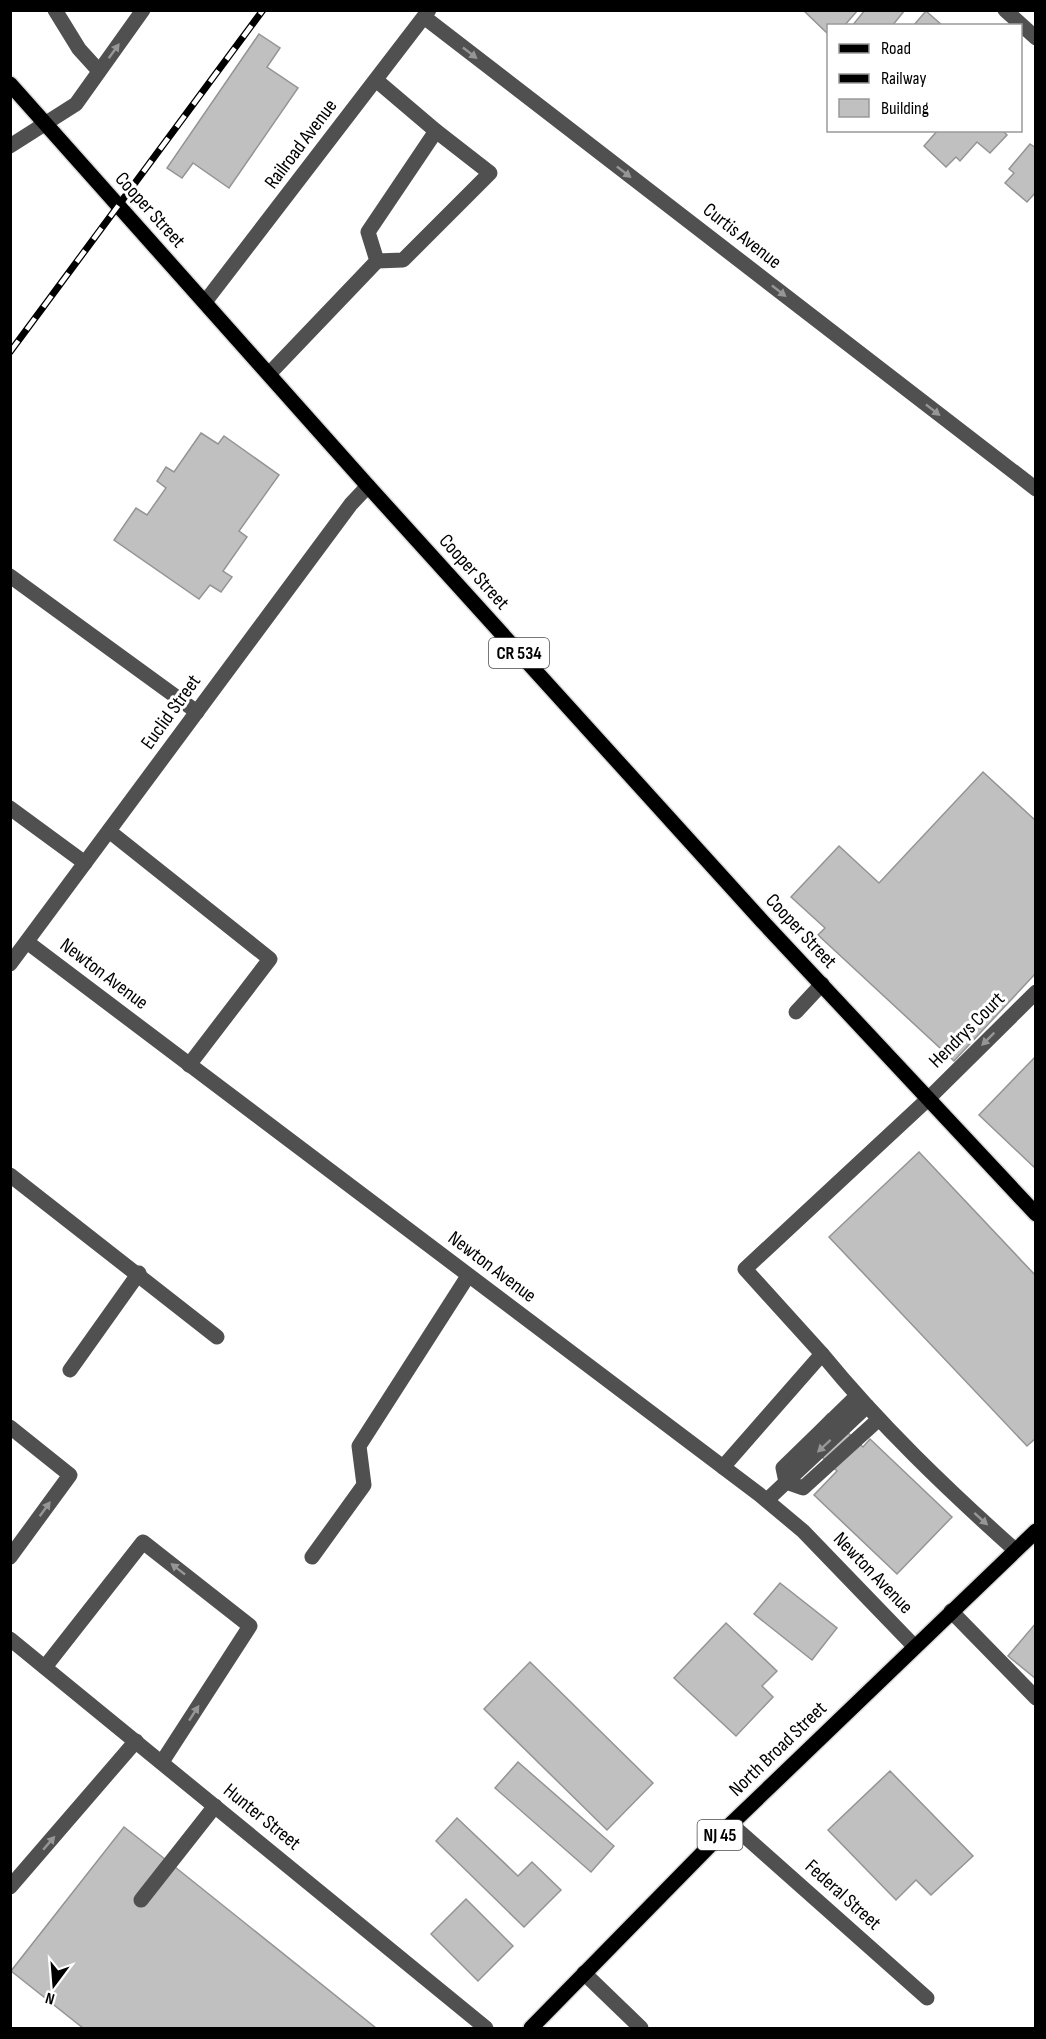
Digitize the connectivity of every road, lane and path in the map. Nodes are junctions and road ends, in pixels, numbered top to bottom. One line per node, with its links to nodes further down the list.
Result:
1 (55, 10): 8 (street)
2 (143, 10): 8 (street, one-way to 2)
3 (1005, 10): 5 (street)
4 (426, 14): 9 (street, Railroad Avenue); 18 (street, Curtis Avenue, one-way to 18)
5 (1020, 24)
6 (1022, 26): 7 (street)
7 (1035, 38)
8 (99, 71): 11 (street)
9 (376, 80): 12 (street); 15 (street, Railroad Avenue)
10 (10, 84): 11 (main road, Cooper Street / CR 534)
11 (46, 123): 13 (street); 15 (main road, Cooper Street / CR 534)
12 (436, 131): 14 (street); 14 (street)
13 (10, 146)
14 (376, 261): 16 (street)
15 (205, 302): 16 (main road, Cooper Street / CR 534)
16 (269, 374): 17 (main road, Cooper Street / CR 534)
17 (368, 486): 20 (street, Euclid Street); 26 (main road, Cooper Street / CR 534)
18 (1035, 489)
19 (10, 576): 20 (street)
20 (197, 711): 22 (street, Euclid Street)
21 (10, 808): 23 (street)
22 (109, 831): 23 (street, Euclid Street); 29 (street)
23 (85, 863): 24 (street, Euclid Street)
24 (27, 942): 25 (street, Euclid Street); 29 (street, Newton Avenue)
25 (10, 964)
26 (822, 984): 28 (street); 30 (main road, Cooper Street / CR 534)
27 (1034, 997): 30 (street, Hendrys Court, one-way to 30)
28 (796, 1012)
29 (189, 1065): 34 (street, Newton Avenue)
30 (928, 1099): 32 (main road, Cooper Street / CR 534); 36 (street, Hendrys Court)
31 (10, 1175): 33 (street)
32 (1035, 1214)
33 (139, 1273): 35 (street); 37 (street)
34 (468, 1276): 41 (street, Newton Avenue); 47 (street)
35 (217, 1337)
36 (822, 1354): 38 (street); 41 (street)
37 (70, 1370)
38 (862, 1401): 39 (street); 42 (street, one-way to 42)
39 (879, 1419): 42 (street); 45 (street, one-way to 45)
40 (10, 1427): 46 (street, one-way to 40)
41 (723, 1467): 43 (street, Newton Avenue)
42 (786, 1482): 43 (street)
43 (767, 1500): 50 (street, Newton Avenue)
44 (1035, 1531): 45 (main road, North Broad Street / NJ 45)
45 (1015, 1550): 48 (main road, North Broad Street / NJ 45)
46 (10, 1557)
47 (312, 1557)
48 (951, 1611): 50 (main road, North Broad Street / NJ 45); 52 (street)
49 (12, 1644): 51 (street, Hunter Street)
50 (914, 1646): 56 (main road, North Broad Street / NJ 45)
51 (45, 1667): 53 (street, Hunter Street); 54 (street, one-way to 51)
52 (1035, 1698)
53 (136, 1741): 54 (street, Hunter Street); 57 (street, one-way to 53)
54 (162, 1762): 55 (street, Hunter Street)
55 (215, 1806): 58 (street); 61 (street, Hunter Street)
56 (731, 1824): 59 (main road, North Broad Street / NJ 45); 60 (street, Federal Street)
57 (10, 1887)
58 (141, 1900)
59 (584, 1973): 62 (main road, North Broad Street / NJ 45); 63 (street)
60 (927, 1998)
61 (486, 2028)
62 (531, 2028)
63 (641, 2028)

